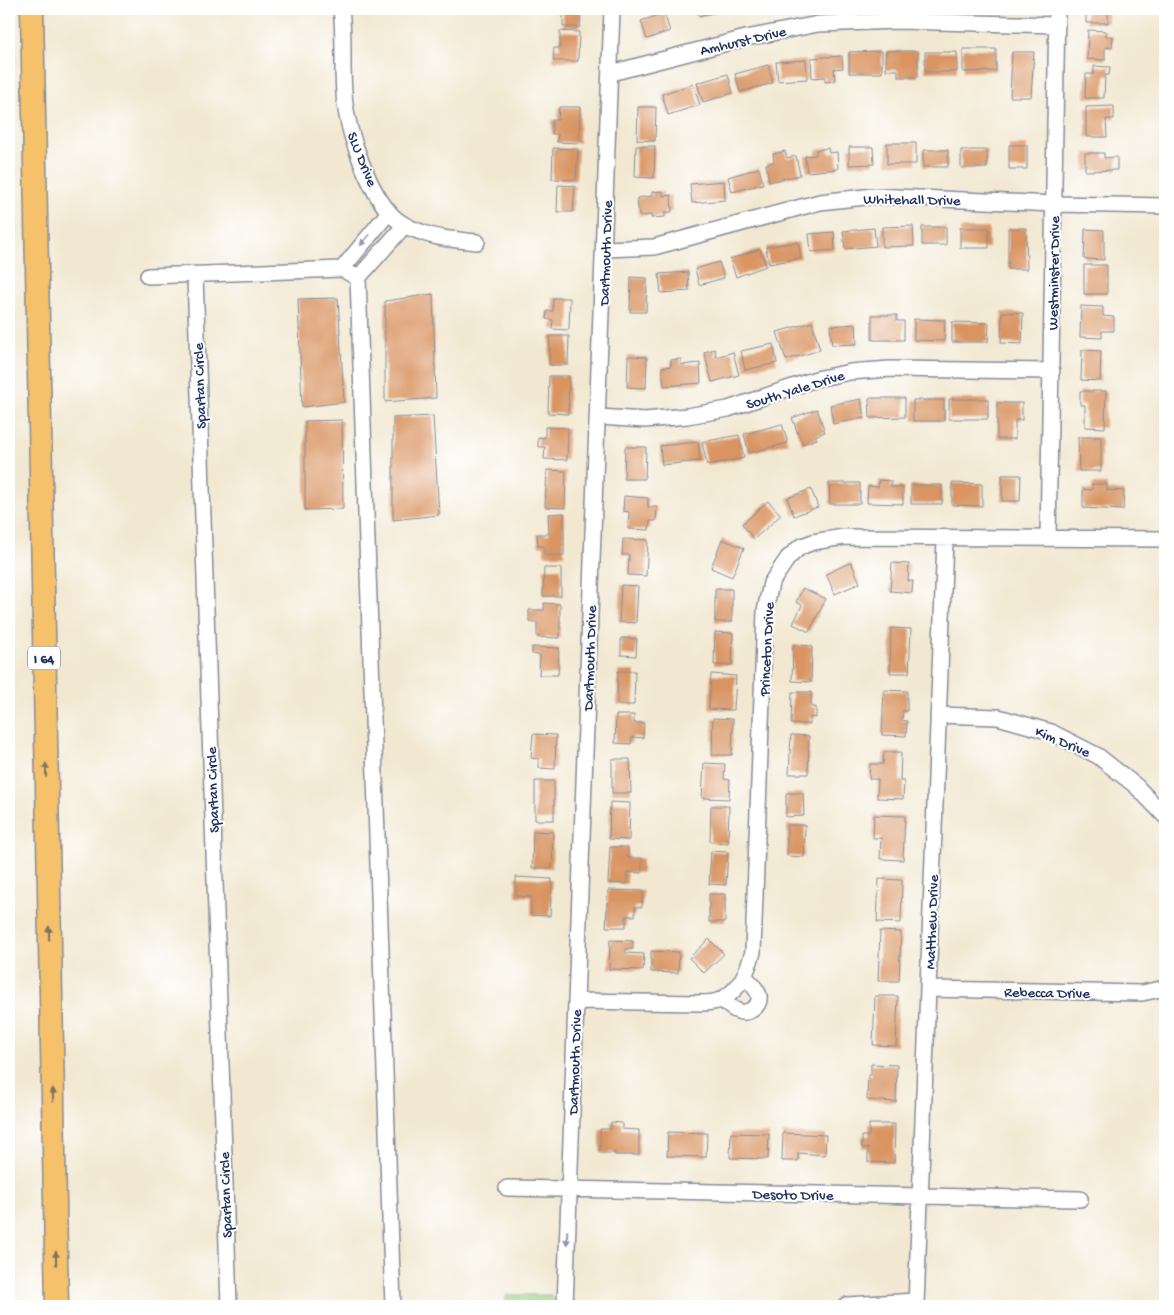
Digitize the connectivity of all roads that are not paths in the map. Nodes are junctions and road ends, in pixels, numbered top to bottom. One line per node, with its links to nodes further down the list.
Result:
1 (32, 9): 34 (highway, I 64, one-way to 1)
2 (341, 9): 9 (street, SLU Drive)
3 (612, 9): 6 (street, Dartmouth Drive)
4 (1057, 9): 5 (street, Westminster Drive)
5 (1057, 25): 6 (street, Amhurst Drive); 7 (street, Westminster Drive)
6 (611, 73): 12 (street, Dartmouth Drive)
7 (1054, 204): 8 (street, Whitehall Drive); 12 (street, Whitehall Drive); 17 (street, Westminster Drive)
8 (1165, 206)
9 (389, 212): 10 (street, SLU Drive); 13 (street, one-way to 13)
10 (405, 225): 11 (street, SLU Drive); 16 (street)
11 (477, 242)
12 (605, 249): 18 (street, Dartmouth Drive)
13 (342, 269): 14 (street); 16 (street)
14 (195, 274): 15 (street); 35 (street, Spartan Circle)
15 (148, 276)
16 (358, 278): 36 (street)
17 (1052, 372): 18 (street, South Yale Drive); 19 (street, Westminster Drive)
18 (599, 418): 28 (street, Dartmouth Drive)
19 (1048, 538): 20 (street, Princeton Drive); 21 (street, Princeton Drive)
20 (945, 539): 22 (street, Matthew Drive); 24 (street, Princeton Drive)
21 (1165, 540)
22 (938, 715): 23 (street, Kim Drive); 26 (street, Matthew Drive)
23 (1165, 816)
24 (745, 977): 27 (street, Princeton Drive); 27 (street)
25 (1165, 988): 26 (street, Rebecca Drive)
26 (928, 990): 31 (street, Matthew Drive)
27 (722, 999): 28 (street)
28 (576, 1001): 30 (street, Dartmouth Drive)
29 (507, 1188): 30 (street, Desoto Drive)
30 (569, 1189): 31 (street, Desoto Drive); 37 (street, Dartmouth Drive, one-way to 37)
31 (920, 1196): 32 (street, Desoto Drive); 33 (street, Matthew Drive)
32 (1080, 1199)
33 (916, 1304): 38 (street)
34 (57, 1306)
35 (229, 1306)
36 (393, 1306)
37 (565, 1306)
38 (846, 1306)

